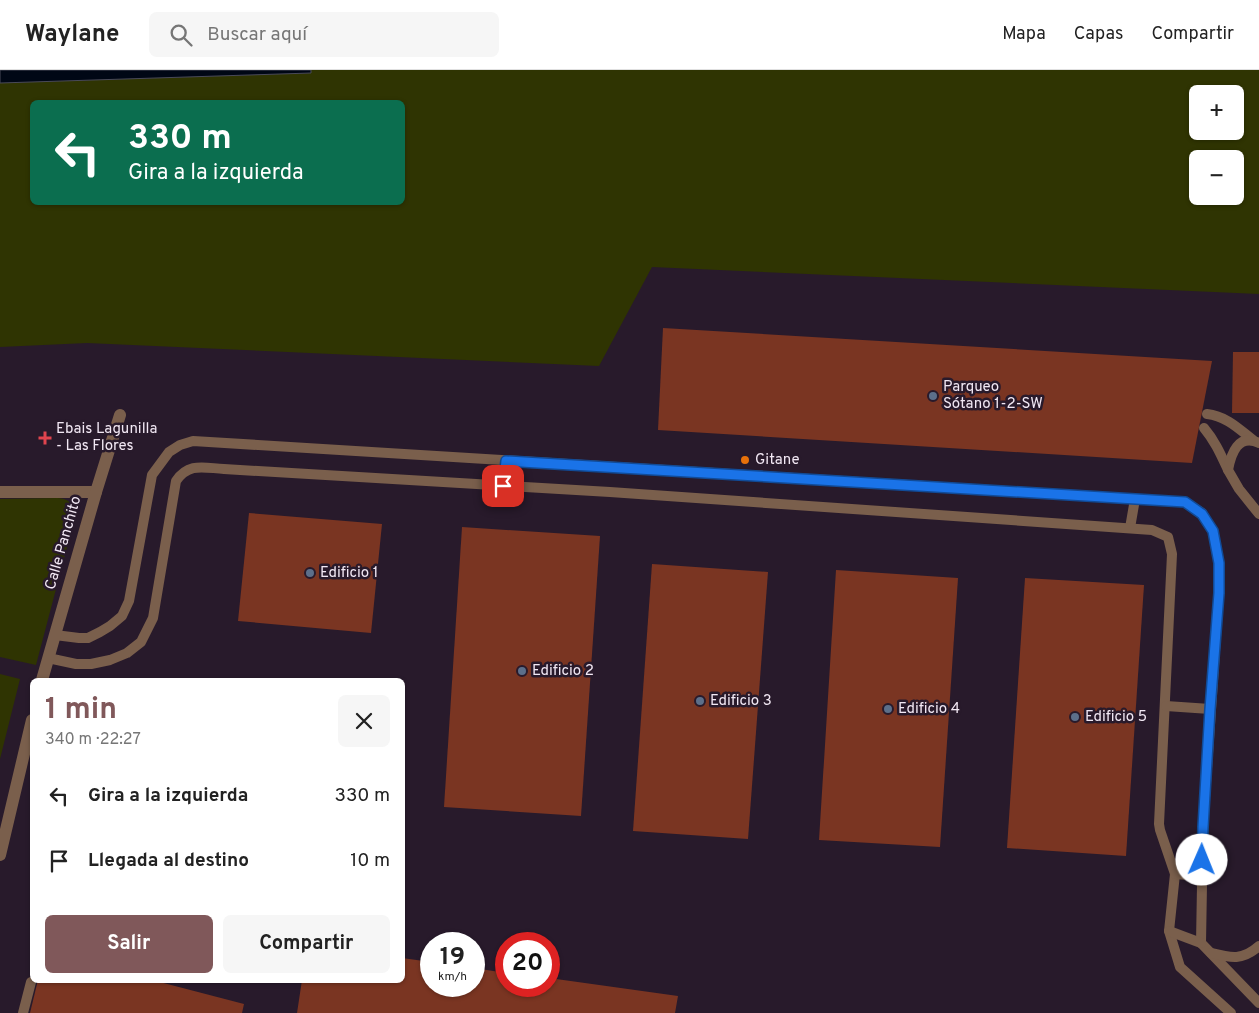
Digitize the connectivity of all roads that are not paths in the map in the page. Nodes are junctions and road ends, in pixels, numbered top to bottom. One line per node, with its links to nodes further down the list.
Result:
1 (1207, 414): 4 (lane)
2 (120, 415): 9 (street, Calle Panchito)
3 (1204, 428): 6 (lane)
4 (1256, 442): 6 (lane)
5 (506, 461): 7 (lane); 10 (lane); 13 (lane)
6 (1228, 470): 11 (lane)
7 (503, 486): 12 (lane); 14 (lane)
8 (0, 492): 9 (street)
9 (96, 492): 13 (street, Calle Panchito)
10 (1135, 499): 12 (lane); 17 (lane)
11 (1259, 514)
12 (1130, 528): 16 (lane)
13 (55, 635): 14 (street, Calle Panchito)
14 (48, 658): 15 (street, Calle Panchito)
15 (43, 678)
16 (1166, 706): 17 (lane); 20 (lane)
17 (1210, 709): 21 (lane)
18 (30, 728): 19 (street)
19 (0, 855)
20 (1175, 874): 21 (lane); 22 (lane)
21 (1201, 876): 23 (lane)
22 (1169, 931): 23 (lane); 29 (lane)
23 (1201, 943): 25 (lane)
24 (1259, 946): 25 (lane)
25 (1210, 952): 27 (lane)
26 (31, 983): 28 (lane)
27 (1259, 1003)
28 (23, 1013)
29 (1231, 1013)

